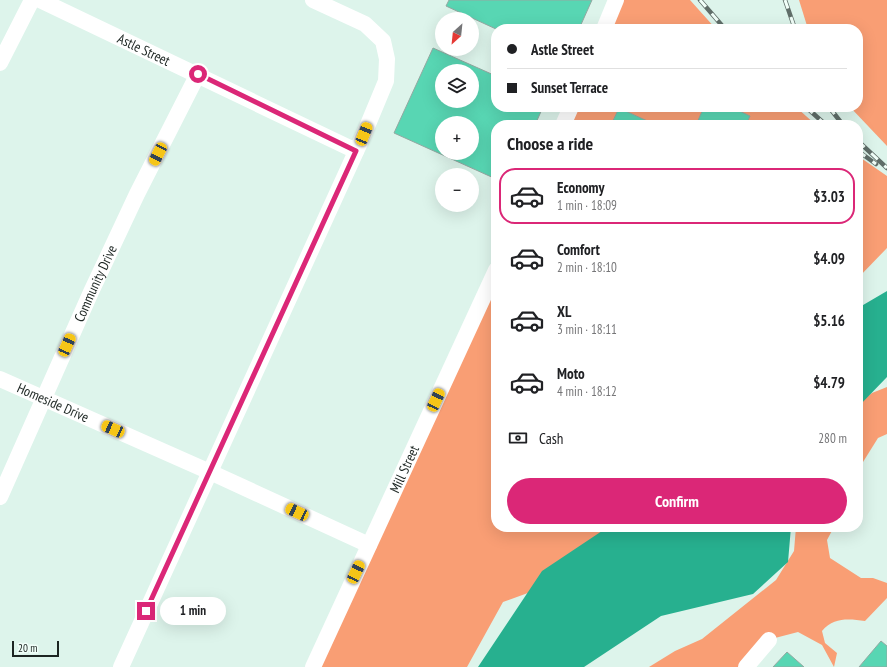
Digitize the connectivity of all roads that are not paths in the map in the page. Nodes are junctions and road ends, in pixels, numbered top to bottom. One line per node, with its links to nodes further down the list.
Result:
1 (32, 0): 7 (street)
2 (40, 0): 9 (street, Astle Street)
3 (313, 0): 5 (street)
4 (616, 0): 6 (street)
5 (334, 4): 10 (street)
6 (606, 24)
7 (6, 38): 8 (street)
8 (0, 63)
9 (198, 74): 10 (street, Astle Street); 13 (street, Community Drive)
10 (356, 151): 14 (street)
11 (491, 281): 16 (street, Mill Street)
12 (0, 379): 13 (street, Homeside Drive)
13 (43, 399): 14 (street, Homeside Drive); 15 (street, Community Drive)
14 (210, 472): 16 (street, Homeside Drive); 18 (street)
15 (0, 497)
16 (369, 545): 19 (street, Mill Street)
17 (769, 640): 20 (street)
18 (121, 667)
19 (313, 667)
20 (746, 667)

